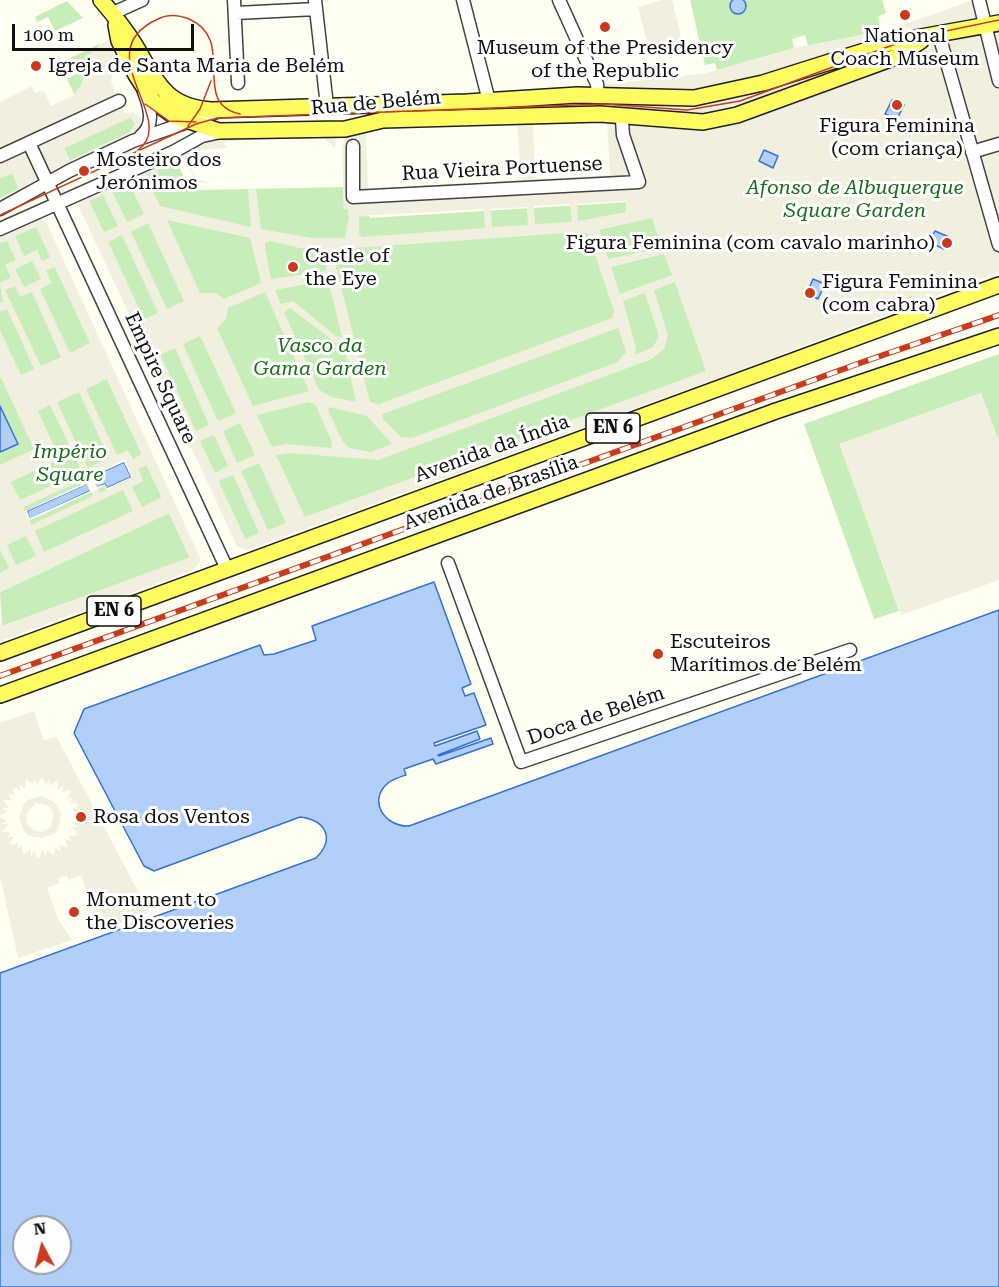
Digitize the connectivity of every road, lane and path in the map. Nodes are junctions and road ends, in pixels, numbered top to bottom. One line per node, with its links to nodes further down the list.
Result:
1 (101, 0): 8 (main road)
2 (142, 0): 8 (street)
3 (463, 0): 17 (street)
4 (559, 0): 14 (street)
5 (979, 0): 9 (street)
6 (316, 5): 7 (street); 18 (street)
7 (235, 6): 12 (street)
8 (113, 13): 13 (main road, Rua de Belém); 15 (main road)
9 (991, 25): 10 (main road); 11 (street)
10 (933, 36): 14 (main road, Rua de Belém); 20 (main road, Rua de Belém); 28 (street)
11 (999, 81)
12 (238, 83)
13 (144, 90): 21 (main road, Rua de Belém); 23 (street)
14 (598, 96): 17 (main road, Rua de Belém)
15 (175, 100): 19 (main road, Rua de Belém); 21 (street)
16 (119, 101): 24 (street)
17 (489, 101): 18 (main road, Rua de Belém)
18 (327, 106): 19 (main road, Rua de Belém)
19 (224, 110): 21 (street)
20 (624, 118): 22 (main road, Rua de Belém); 26 (street, Rua Vieira Portuense)
21 (190, 122): 22 (main road, Rua de Belém); 23 (street); 27 (street)
22 (238, 132): 27 (street)
23 (133, 141): 30 (street)
24 (28, 143): 29 (street); 30 (street, Empire Square)
25 (999, 144): 28 (street)
26 (353, 146)
27 (182, 147): 30 (street)
28 (972, 152): 33 (street)
29 (0, 156)
30 (53, 193): 31 (street); 32 (street); 37 (street, Empire Square)
31 (0, 209)
32 (0, 229)
33 (999, 245)
34 (999, 285): 37 (main road, Avenida da Índia / EN 6)
35 (999, 336): 40 (main road, Avenida de Brasília)
36 (448, 563): 38 (street, Doca de Belém)
37 (227, 569): 39 (main road, Avenida da Índia / EN 6)
38 (850, 650)
39 (0, 652)
40 (0, 695)

